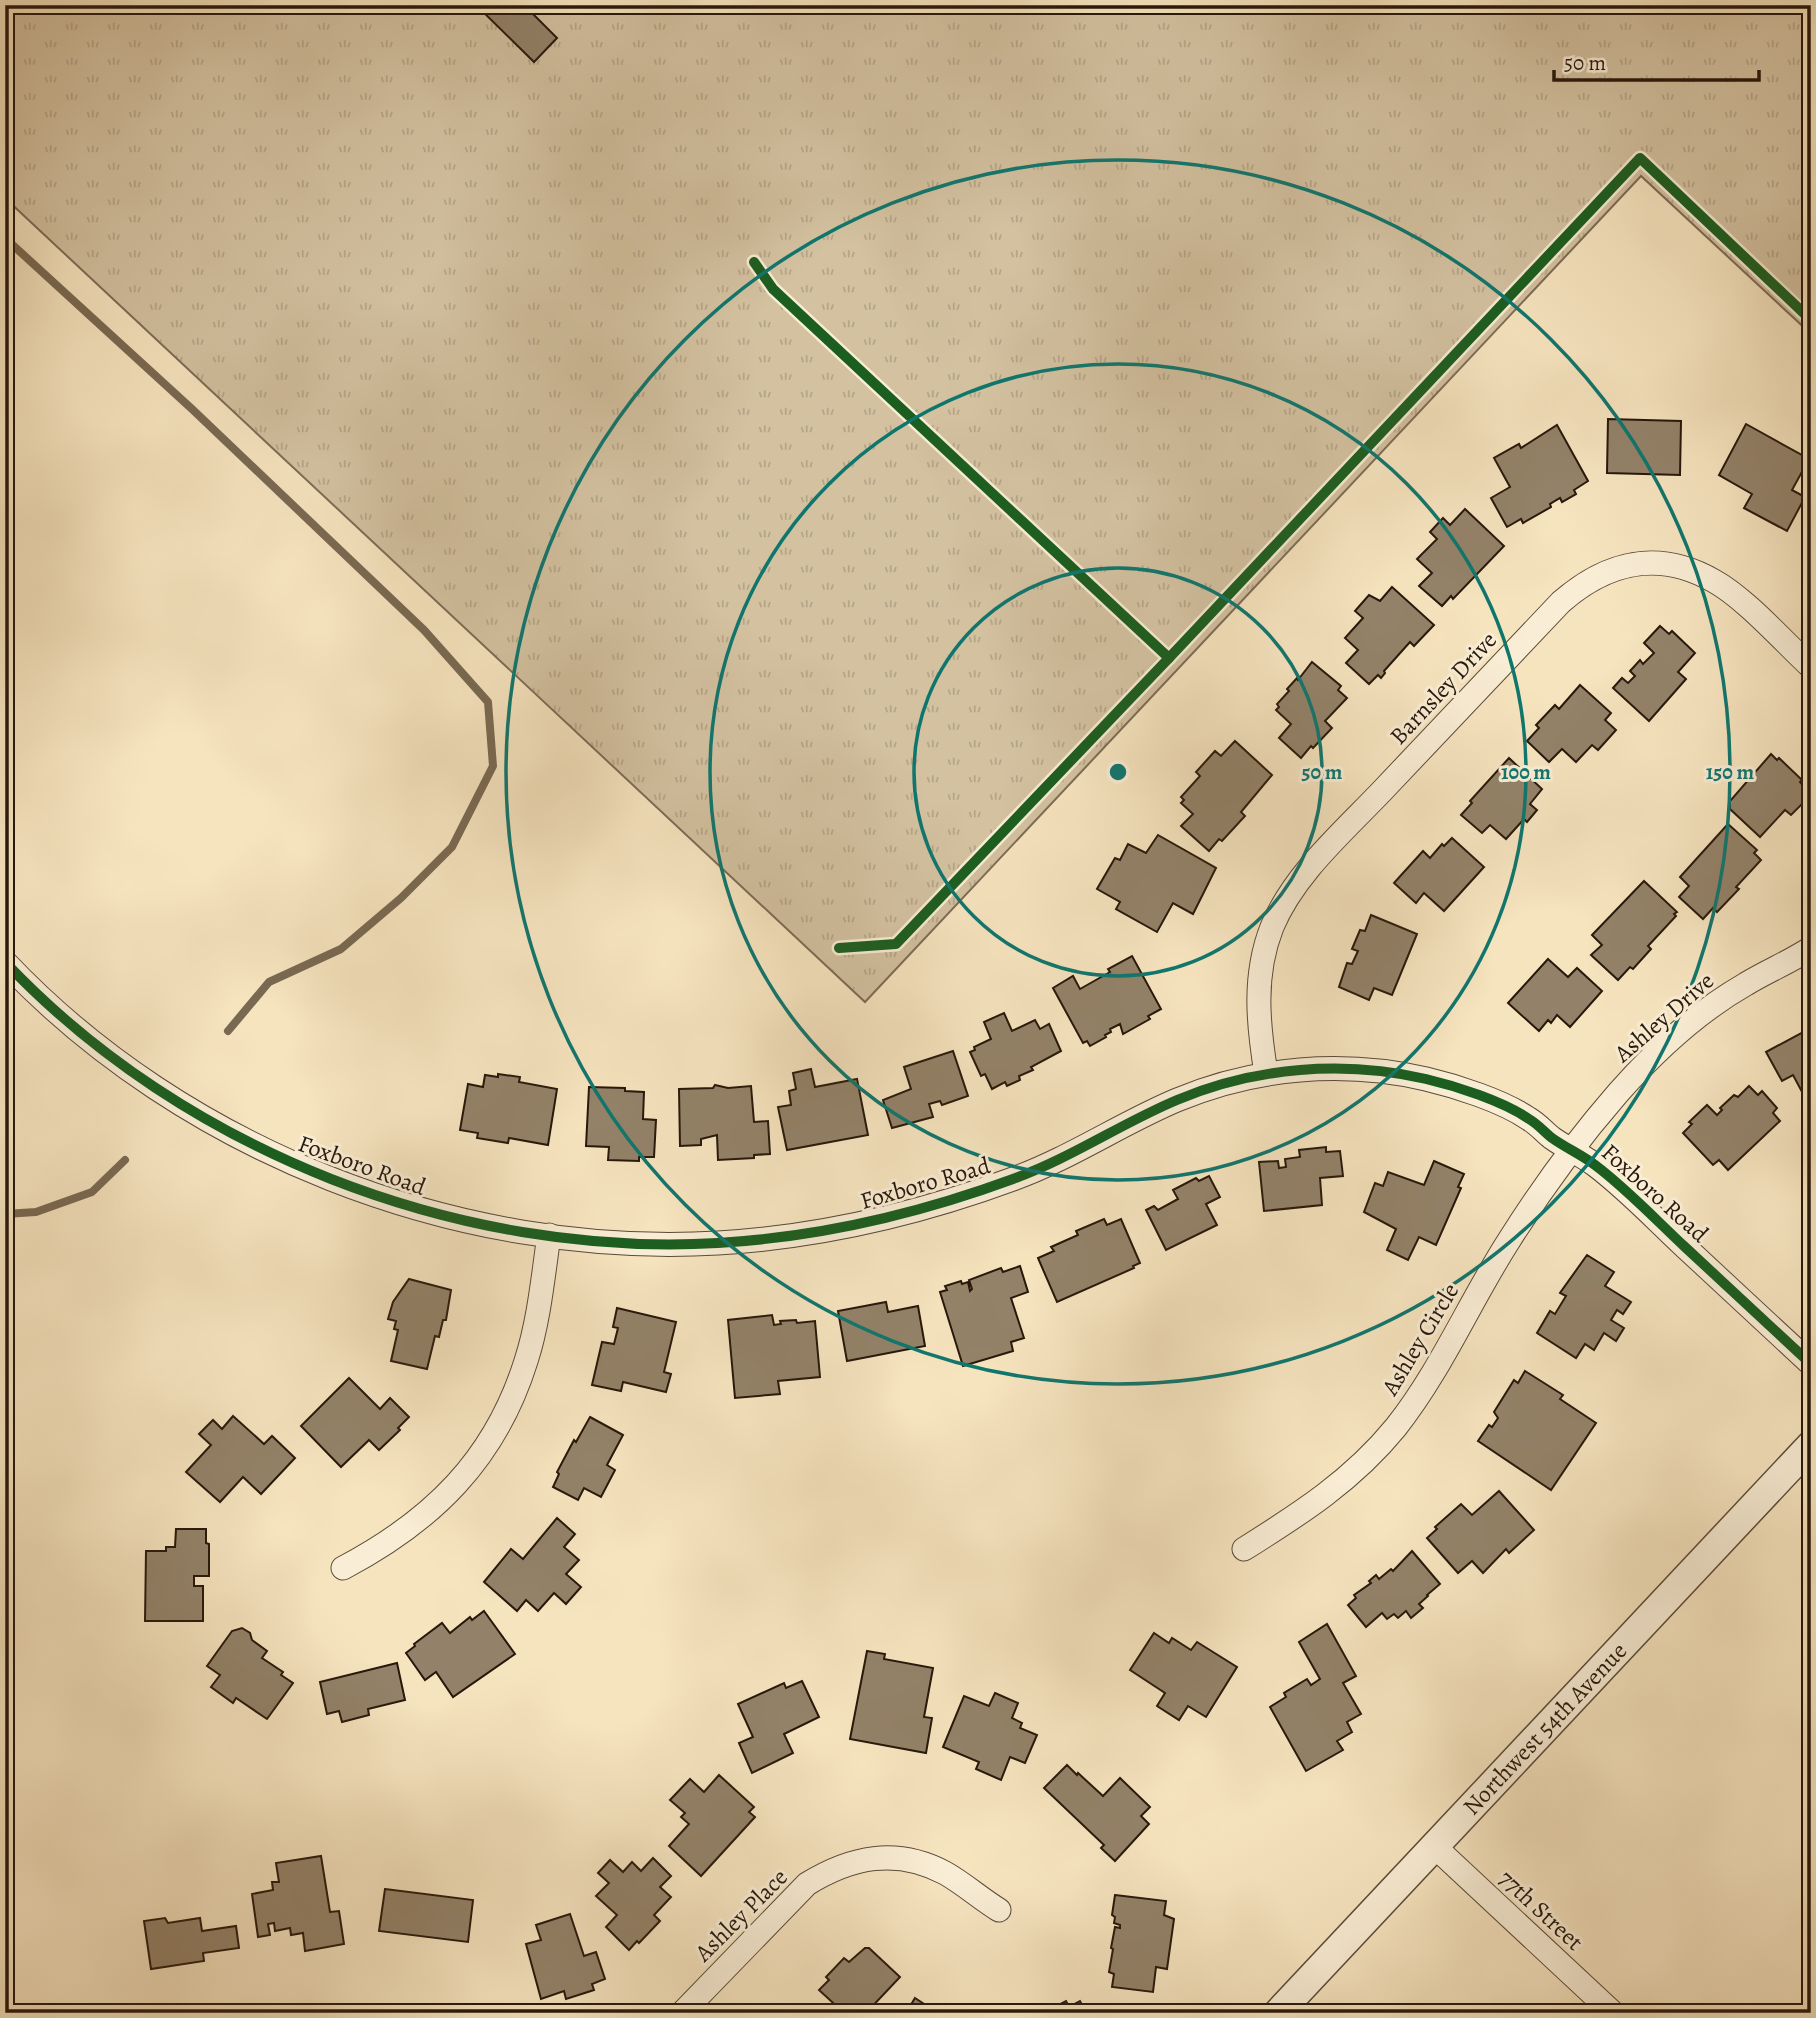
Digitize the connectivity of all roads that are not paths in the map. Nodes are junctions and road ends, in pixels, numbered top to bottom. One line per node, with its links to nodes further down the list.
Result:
1 (1811, 667): 4 (street, Barnsley Drive)
2 (1811, 948): 5 (street, Ashley Drive)
3 (5, 962): 6 (street, Foxboro Road)
4 (1266, 1073): 5 (street, Foxboro Road); 6 (street, Foxboro Road)
5 (1573, 1151): 7 (street, Foxboro Road); 9 (street, Ashley Circle)
6 (549, 1235): 10 (street)
7 (1811, 1364)
8 (1811, 1446): 11 (street, Northwest 54th Avenue)
9 (1244, 1549)
10 (342, 1568)
11 (1434, 1846): 14 (street, Northwest 54th Avenue); 15 (street, 77th Street)
12 (999, 1910): 13 (street, Ashley Place)
13 (682, 2013)
14 (1278, 2013)
15 (1613, 2013)

